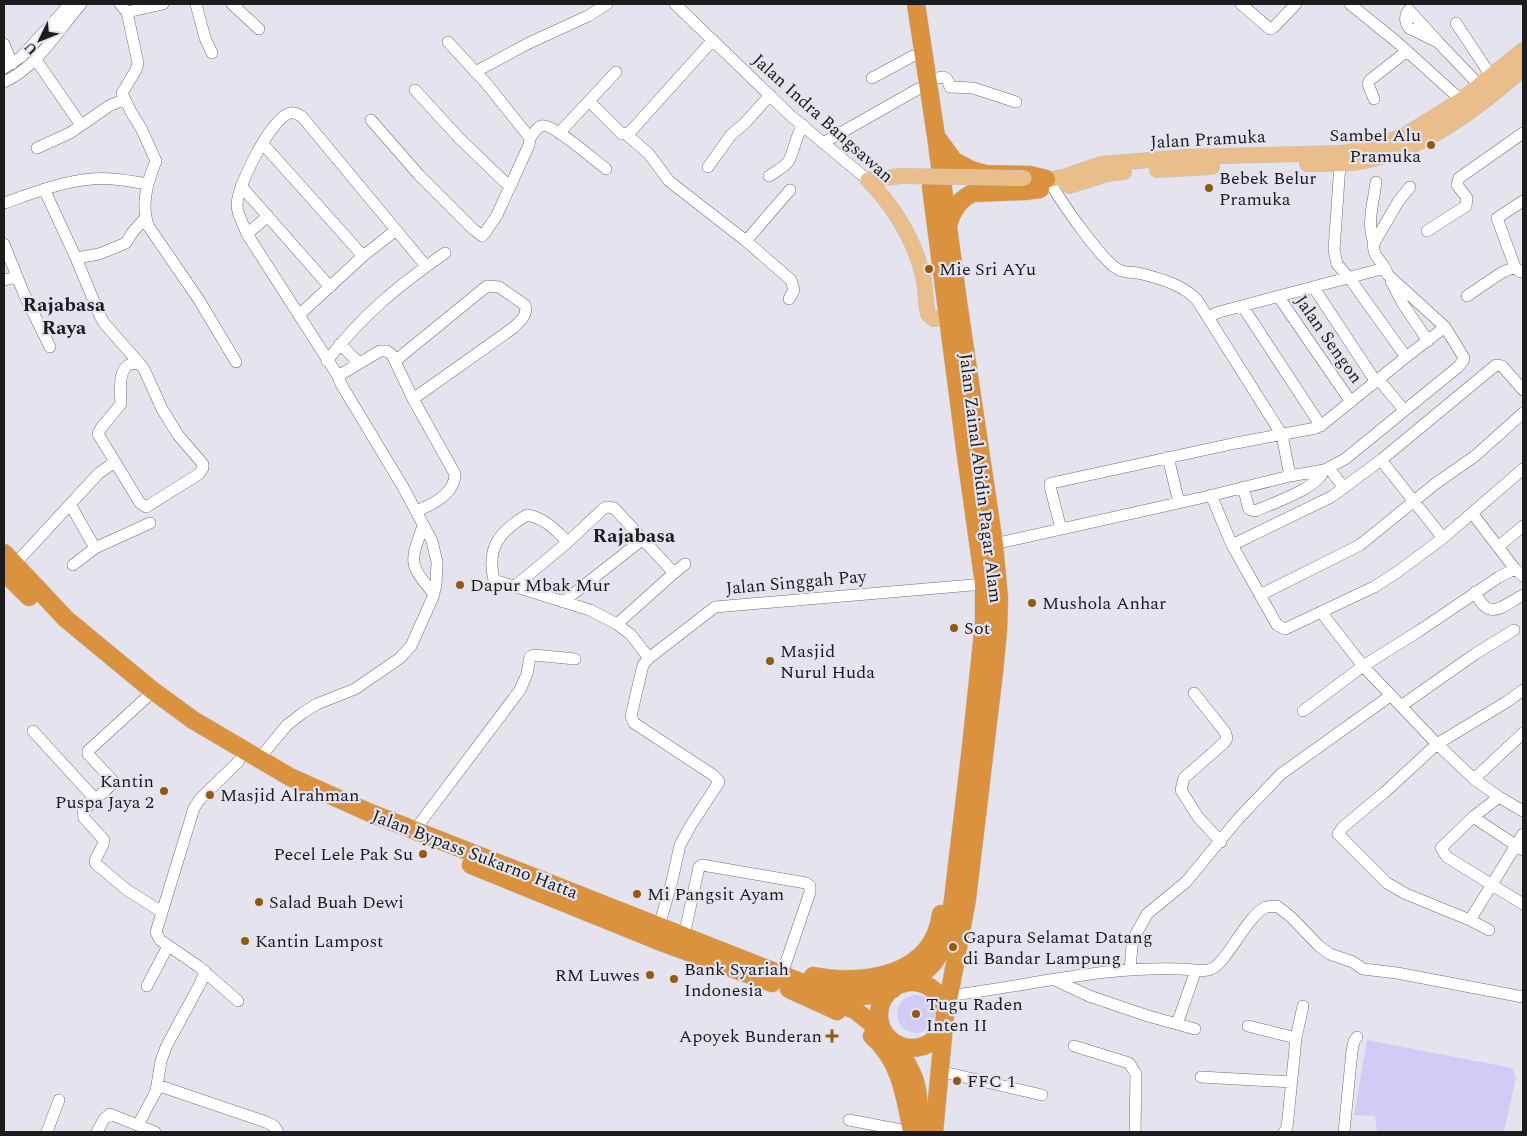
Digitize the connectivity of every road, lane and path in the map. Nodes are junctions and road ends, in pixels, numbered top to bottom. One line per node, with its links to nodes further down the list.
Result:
1 (70, 4): 26 (street)
2 (81, 4): 25 (street)
3 (164, 4): 13 (street)
4 (196, 4): 23 (street)
5 (232, 4): 16 (street)
6 (607, 4): 28 (street)
7 (675, 4): 17 (street, Jalan Indra Bangsawan)
8 (904, 4): 24 (highway, Jalan Zainal Abidin Pagar Alam)
9 (916, 4): 33 (highway, Jalan Zainal Abidin Pagar Alam)
10 (1241, 4): 11 (street)
11 (1296, 4)
12 (1350, 4): 14 (street)
13 (124, 8): 36 (street)
14 (1363, 8): 22 (street)
15 (1456, 24): 31 (street)
16 (260, 29)
17 (713, 40): 35 (street, Jalan Indra Bangsawan); 44 (street)
18 (448, 42): 28 (street)
19 (1438, 42): 31 (street)
20 (4, 44): 26 (street)
21 (1523, 50): 31 (main road, Jalan Pramuka)
22 (1407, 51): 37 (street); 38 (street)
23 (212, 53)
24 (913, 56): 30 (street); 33 (highway, Jalan Zainal Abidin Pagar Alam)
25 (36, 60): 32 (street); 42 (street)
26 (8, 66)
27 (1523, 70): 53 (main road, Jalan Pramuka)
28 (476, 72): 48 (street)
29 (616, 72): 39 (street)
30 (872, 78)
31 (1485, 81): 38 (main road, Jalan Pramuka)
32 (4, 82)
33 (923, 84): 40 (street); 47 (highway, Jalan Zainal Abidin Pagar Alam); 49 (street); 96 (highway, Jalan Zainal Abidin Pagar Alam)
34 (415, 90): 63 (street)
35 (770, 95): 43 (street, Jalan Indra Bangsawan); 54 (street)
36 (125, 99): 42 (street); 59 (street)
37 (1374, 99)
38 (1461, 100): 52 (main road, Jalan Pramuka)
39 (589, 101): 44 (street); 45 (street)
40 (1016, 102)
41 (371, 120): 63 (street)
42 (81, 125): 51 (street)
43 (803, 125): 49 (street, Jalan Indra Bangsawan); 57 (street)
44 (629, 132): 76 (street)
45 (559, 133): 48 (street); 55 (street)
46 (1523, 133): 74 (street)
47 (936, 136): 56 (highway); 72 (highway, Jalan Zainal Abidin Pagar Alam)
48 (530, 138): 63 (street)
49 (823, 143): 60 (street, Jalan Indra Bangsawan)
50 (263, 144): 62 (street); 73 (street); 80 (street)
51 (37, 148)
52 (1282, 159): 53 (main road, Jalan Pramuka); 61 (main road, Jalan Pramuka)
53 (1340, 164): 86 (street)
54 (708, 166)
55 (606, 169)
56 (971, 170): 61 (highway); 67 (highway)
57 (769, 176)
58 (1376, 182): 77 (street)
59 (147, 184): 65 (street); 71 (street)
60 (872, 184): 61 (main road, Jalan Pramuka); 96 (main road, Jalan Indra Bangsawan)
61 (1037, 185): 67 (highway); 95 (street)
62 (241, 186): 70 (street); 75 (street)
63 (510, 187)
64 (1410, 187): 77 (street)
65 (44, 189): 69 (street); 81 (street)
66 (790, 190): 76 (street)
67 (973, 193): 72 (highway)
68 (1523, 201): 83 (street)
69 (4, 203)
70 (268, 216): 75 (street); 88 (street)
71 (149, 226): 81 (street); 104 (street)
72 (948, 226): 137 (highway, Jalan Zainal Abidin Pagar Alam)
73 (396, 230): 80 (street); 82 (street)
74 (1427, 231)
75 (247, 234): 94 (street)
76 (746, 241): 92 (street)
77 (1374, 242): 84 (street)
78 (4, 244): 85 (street)
79 (445, 253): 82 (street)
80 (362, 256): 88 (street)
81 (76, 258): 106 (street)
82 (426, 266): 99 (street)
83 (1519, 270): 91 (street)
84 (1387, 272): 86 (street); 97 (street); 98 (street)
85 (17, 277): 87 (street); 100 (street)
86 (1350, 278): 89 (street); 101 (street)
87 (4, 280)
88 (330, 287): 94 (street)
89 (1314, 288): 90 (street); 108 (street)
90 (1278, 296): 93 (street); 111 (street, Jalan Sengon)
91 (1467, 296)
92 (789, 299)
93 (1243, 307): 95 (street); 114 (street)
94 (299, 315): 103 (street)
95 (1208, 317): 115 (street)
96 (947, 318): 146 (highway, Jalan Zainal Abidin Pagar Alam)
97 (1445, 327): 98 (street); 112 (street)
98 (1428, 341): 101 (street)
99 (340, 344): 103 (street); 105 (street)
100 (50, 347)
101 (1406, 357): 108 (street)
102 (395, 360): 105 (street); 110 (street); 110 (street)
103 (327, 361): 107 (street)
104 (236, 362)
105 (359, 363): 107 (street)
106 (140, 364): 118 (street); 118 (street)
107 (338, 376): 128 (street)
108 (1378, 381): 111 (street); 112 (street)
109 (1521, 382): 117 (street)
110 (413, 400): 128 (street)
111 (1351, 402): 114 (street)
112 (1404, 410): 119 (street)
113 (1523, 413): 125 (street)
114 (1321, 426): 115 (street)
115 (1282, 435): 116 (street); 121 (street)
116 (1168, 457): 126 (street); 133 (street)
117 (1381, 460): 123 (street); 125 (street)
118 (115, 462): 127 (street)
119 (1327, 469): 121 (street); 122 (street); 123 (street)
120 (1523, 469): 129 (street)
121 (1290, 476): 122 (street)
122 (1243, 487): 124 (street)
123 (1344, 488): 138 (street)
124 (1211, 494): 126 (street); 138 (street)
125 (1414, 502): 135 (street); 151 (street)
126 (1180, 503): 133 (street)
127 (70, 504): 140 (street); 141 (street)
128 (416, 511): 131 (street)
129 (1472, 513): 135 (street); 139 (street)
130 (150, 523): 140 (street)
131 (423, 526): 149 (street); 149 (street)
132 (1523, 526): 139 (street)
133 (1060, 528): 137 (street)
134 (643, 538): 136 (street); 145 (street); 152 (street)
135 (1443, 538): 153 (street)
136 (568, 542): 147 (street); 147 (street)
137 (994, 544): 180 (highway, Jalan Zainal Abidin Pagar Alam)
138 (1232, 545): 151 (street)
139 (1498, 547): 144 (street)
140 (95, 548): 143 (street)
141 (7, 563): 162 (highway, Jalan Bypass Sukarno Hatta); 168 (highway, Jalan Bypass Sukarno Hatta)
142 (685, 564): 145 (street)
143 (73, 565)
144 (1519, 572): 148 (street)
145 (674, 573): 154 (street)
146 (984, 584): 156 (street, Jalan Singgah Pay); 175 (highway, Jalan Zainal Abidin Pagar Alam)
147 (516, 586): 152 (street)
148 (1475, 592): 150 (street); 158 (street)
149 (434, 594): 168 (street)
150 (1523, 594)
151 (1260, 595): 153 (street)
152 (563, 602): 154 (street)
153 (1321, 612): 158 (street)
154 (618, 624): 156 (street)
155 (1514, 630): 163 (street)
156 (649, 658): 187 (street, Jalan Singgah Pay)
157 (575, 659): 176 (street)
158 (1363, 666): 161 (street); 164 (street)
159 (1523, 690): 167 (street)
160 (1194, 693): 178 (street)
161 (1390, 696): 163 (street); 178 (street)
162 (146, 698): 169 (highway, Jalan Bypass Sukarno Hatta); 172 (street)
163 (1400, 706): 167 (street)
164 (1303, 711)
165 (33, 731): 172 (street)
166 (1523, 733): 170 (street)
167 (1437, 744): 170 (street); 186 (street)
168 (259, 759): 176 (highway, Jalan Bypass Sukarno Hatta)
169 (239, 761): 181 (highway, Jalan Bypass Sukarno Hatta); 185 (street)
170 (1474, 779): 171 (street)
171 (1498, 797): 173 (street); 174 (street)
172 (95, 799): 185 (street)
173 (1523, 811)
174 (1473, 817): 179 (street); 183 (street)
175 (962, 824): 180 (highway, Jalan Zainal Abidin Pagar Alam); 195 (highway)
176 (414, 831): 181 (highway, Jalan Bypass Sukarno Hatta)
177 (1523, 834): 179 (street)
178 (1221, 842): 191 (street)
179 (1520, 848): 183 (street)
180 (965, 858): 197 (highway, Jalan Zainal Abidin Pagar Alam); 201 (highway, Jalan Zainal Abidin Pagar Alam)
181 (481, 863): 182 (highway, Jalan Bypass Sukarno Hatta)
182 (502, 872): 187 (highway, Jalan Bypass Sukarno Hatta); 195 (highway, Jalan Bypass Sukarno Hatta)
183 (1492, 884): 184 (street); 186 (street)
184 (1523, 904)
185 (162, 912): 190 (street)
186 (1470, 920): 188 (street)
187 (659, 926): 189 (highway, Jalan Bypass Sukarno Hatta)
188 (1488, 930)
189 (684, 936): 195 (highway, Jalan Bypass Sukarno Hatta); 195 (street)
190 (168, 946): 193 (street); 196 (street)
191 (1130, 970): 192 (street); 194 (street)
192 (1196, 970): 198 (street); 202 (street)
193 (205, 971): 199 (street); 211 (street)
194 (1053, 979): 201 (street); 202 (street)
195 (787, 980): 197 (highway, Jalan Bypass Sukarno Hatta); 206 (highway, Jalan Bypass Sukarno Hatta); 221 (highway)
196 (147, 986)
197 (897, 986): 201 (highway); 206 (highway)
198 (1523, 997)
199 (238, 1000)
200 (1303, 1006): 207 (street)
201 (946, 1010): 206 (highway); 209 (highway, Jalan Zainal Abidin Pagar Alam)
202 (1177, 1024): 204 (street)
203 (1248, 1026): 207 (street)
204 (1195, 1029)
205 (1357, 1037): 226 (street)
206 (889, 1038): 222 (highway)
207 (1296, 1038): 212 (street)
208 (1074, 1046): 224 (street)
209 (939, 1071): 213 (street); 223 (highway, Jalan Zainal Abidin Pagar Alam)
210 (1201, 1077): 212 (street)
211 (157, 1082): 216 (street); 220 (street)
212 (1292, 1082): 225 (street)
213 (1042, 1095)
214 (59, 1100): 217 (street)
215 (848, 1120): 221 (street)
216 (138, 1124): 218 (street); 219 (street)
217 (47, 1132)
218 (97, 1132)
219 (155, 1132)
220 (278, 1132)
221 (912, 1132)
222 (919, 1132)
223 (934, 1132)
224 (1135, 1132)
225 (1284, 1132)
226 (1344, 1132)

